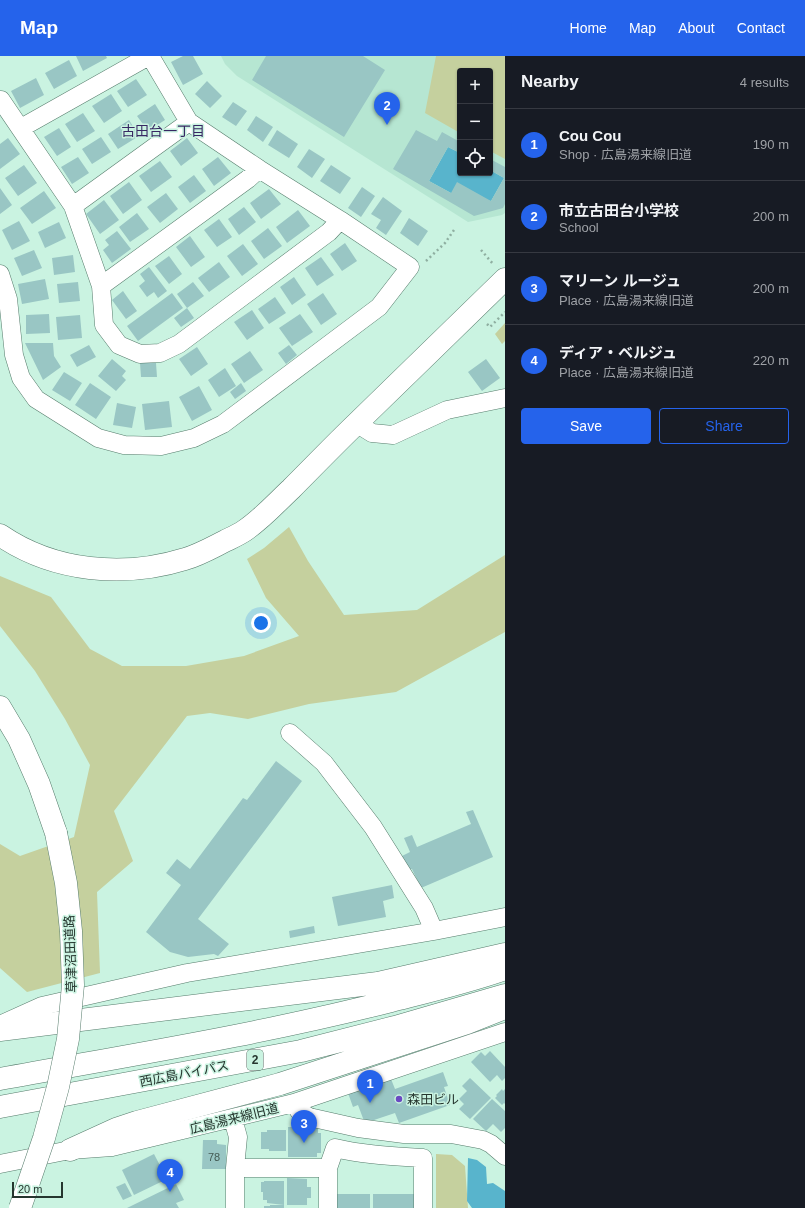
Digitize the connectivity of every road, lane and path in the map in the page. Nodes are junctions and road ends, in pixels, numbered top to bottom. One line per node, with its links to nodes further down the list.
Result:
1 (149, 56): 3 (street); 4 (street)
2 (0, 100): 4 (street)
3 (189, 122): 5 (street); 6 (street)
4 (21, 128): 6 (street)
5 (259, 169): 7 (street); 12 (street)
6 (73, 206): 12 (street)
7 (340, 220): 9 (street); 12 (street)
8 (454, 230): 9 (path)
9 (410, 267): 10 (street)
10 (0, 274)
11 (505, 279): 16 (main road)
12 (101, 286)
13 (505, 312): 14 (path)
14 (485, 321)
15 (505, 398): 16 (street)
16 (356, 423): 17 (main road)
17 (0, 535)
18 (0, 707): 38 (main road, 草津沼田道路, bridge)
19 (290, 733): 21 (street)
20 (505, 917): 21 (street)
21 (434, 931): 26 (street)
22 (505, 954): 27 (main road)
23 (505, 969): 29 (main road, 西広島バイパス / 2)
24 (505, 995): 31 (main road, 西広島バイパス / 2)
25 (505, 1008): 33 (main road)
26 (0, 1025)
27 (0, 1030)
28 (505, 1032): 30 (street)
29 (0, 1079)
30 (294, 1103): 32 (street, 広島湯来線旧道); 34 (street, 広島湯来線旧道)
31 (0, 1107)
32 (233, 1118): 33 (street, 広島湯来線旧道); 36 (street)
33 (70, 1150): 35 (street, 広島湯来線旧道)
34 (505, 1156)
35 (0, 1164)
36 (236, 1168): 37 (street); 39 (street)
37 (328, 1168): 40 (street); 41 (street)
38 (20, 1208)
39 (235, 1208)
40 (328, 1208)
41 (423, 1208)

